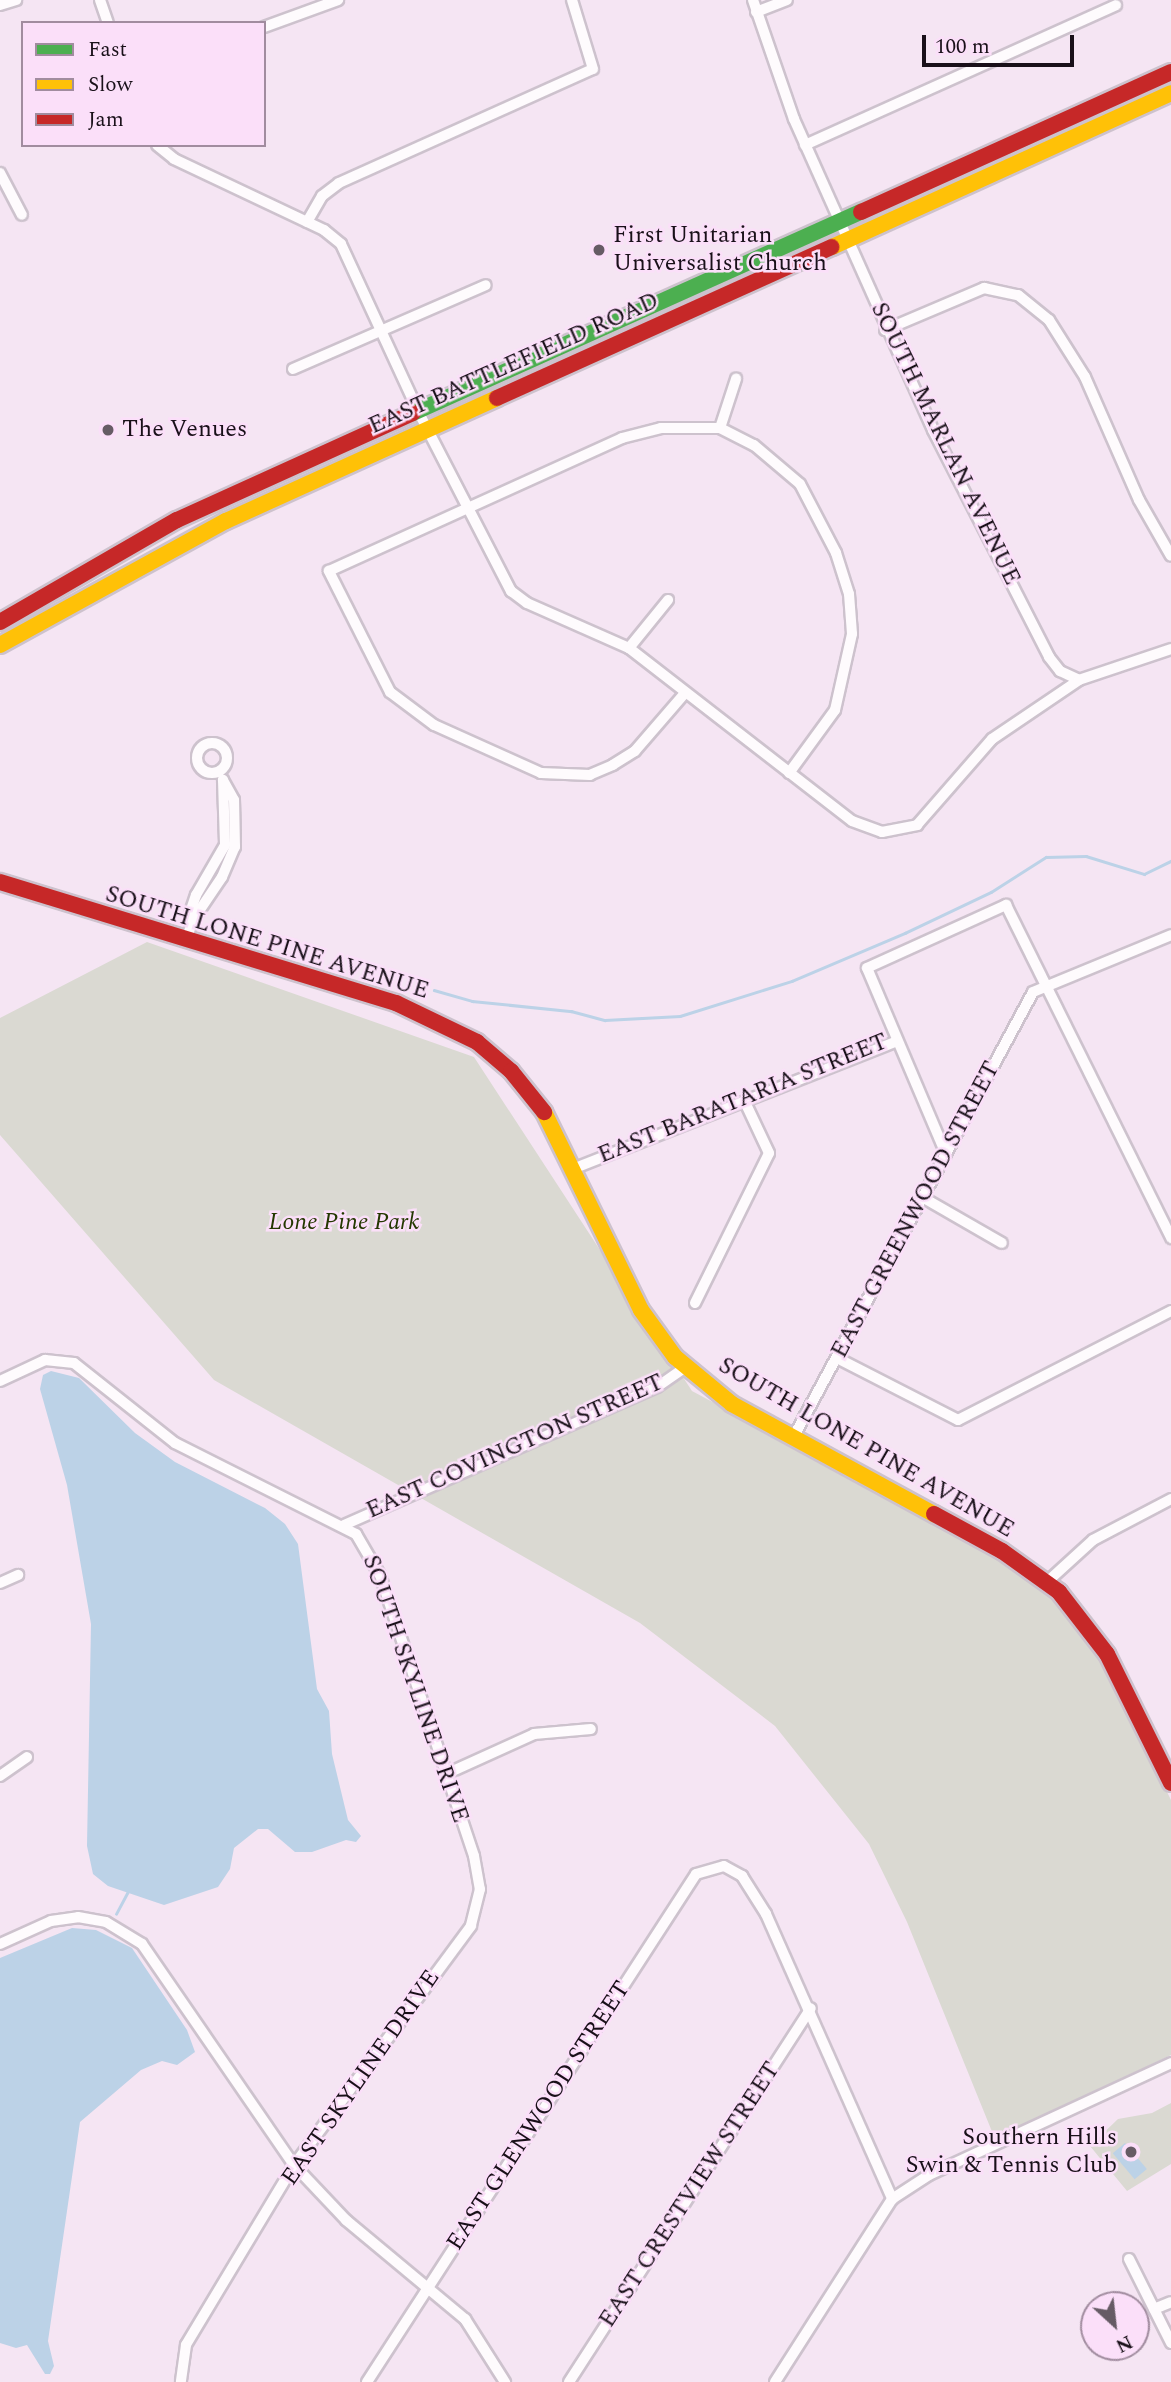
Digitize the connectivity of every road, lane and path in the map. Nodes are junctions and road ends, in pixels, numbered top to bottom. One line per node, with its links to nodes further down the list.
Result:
1 (16, 0): 7 (street)
2 (100, 0): 10 (street)
3 (338, 0): 11 (street)
4 (572, 0): 19 (street)
5 (752, 0): 9 (street, SOUTH MARLAN AVENUE)
6 (787, 0): 9 (street)
7 (0, 5)
8 (1116, 5): 14 (street)
9 (755, 12): 14 (street, SOUTH MARLAN AVENUE)
10 (107, 21)
11 (266, 26)
12 (1171, 72): 18 (main road, EAST BATTLEFIELD ROAD)
13 (1171, 93): 20 (main road, EAST BATTLEFIELD ROAD)
14 (805, 145): 18 (street, SOUTH MARLAN AVENUE)
15 (160, 147): 19 (street)
16 (0, 173): 17 (street)
17 (22, 215)
18 (838, 221): 20 (street, SOUTH MARLAN AVENUE); 26 (main road, EAST BATTLEFIELD ROAD)
19 (307, 222): 23 (street)
20 (849, 237): 22 (street, SOUTH MARLAN AVENUE); 27 (main road, EAST BATTLEFIELD ROAD)
21 (486, 285): 23 (street)
22 (885, 330): 30 (street); 36 (street, SOUTH MARLAN AVENUE)
23 (382, 331): 24 (street); 26 (street)
24 (293, 369)
25 (736, 379): 28 (street)
26 (418, 411): 27 (street); 32 (main road, EAST BATTLEFIELD ROAD)
27 (426, 427): 29 (street); 33 (main road, EAST BATTLEFIELD ROAD)
28 (720, 429): 29 (street); 38 (street)
29 (468, 508): 34 (street); 37 (street)
30 (1171, 556)
31 (668, 600): 34 (street)
32 (0, 622)
33 (0, 645)
34 (629, 648): 37 (street)
35 (1171, 649): 36 (street)
36 (1079, 680): 38 (street)
37 (685, 693): 38 (street)
38 (789, 773)
39 (221, 776): 42 (street)
40 (0, 883): 42 (main road, SOUTH LONE PINE AVENUE)
41 (1171, 935): 43 (street)
42 (186, 941): 47 (main road, SOUTH LONE PINE AVENUE)
43 (1044, 986): 44 (street, EAST BARATARIA STREET); 46 (street, EAST GREENWOOD STREET); 49 (street)
44 (897, 1041): 45 (street, EAST BARATARIA STREET); 46 (street)
45 (746, 1102): 47 (street, EAST BARATARIA STREET); 51 (street)
46 (946, 1154): 48 (street, EAST GREENWOOD STREET)
47 (575, 1168): 54 (main road, SOUTH LONE PINE AVENUE)
48 (922, 1197): 50 (street); 53 (street, EAST GREENWOOD STREET)
49 (1171, 1238)
50 (1002, 1243)
51 (695, 1303)
52 (1171, 1311): 53 (street)
53 (837, 1358): 56 (street, EAST GREENWOOD STREET)
54 (684, 1368): 56 (main road, SOUTH LONE PINE AVENUE); 58 (street, EAST COVINGTON STREET)
55 (0, 1381): 58 (street, SOUTH SKYLINE DRIVE)
56 (793, 1438): 60 (main road, SOUTH LONE PINE AVENUE)
57 (1171, 1499): 60 (street)
58 (344, 1525): 64 (street, SOUTH SKYLINE DRIVE)
59 (18, 1575): 61 (street)
60 (1047, 1582): 66 (main road, SOUTH LONE PINE AVENUE)
61 (0, 1583)
62 (591, 1729): 64 (street)
63 (27, 1757): 65 (street)
64 (446, 1774): 67 (street, SOUTH SKYLINE DRIVE)
65 (0, 1776)
66 (1171, 1783)
67 (471, 1926): 71 (street, EAST SKYLINE DRIVE)
68 (0, 1944): 71 (street)
69 (811, 2008): 72 (street); 74 (street, EAST GLENWOOD STREET); 81 (street, EAST CRESTVIEW STREET)
70 (1171, 2063): 72 (street)
71 (294, 2165): 74 (street); 78 (street, EAST SKYLINE DRIVE)
72 (892, 2199): 82 (street)
73 (1129, 2259): 76 (street)
74 (428, 2287): 79 (street, EAST GLENWOOD STREET); 80 (street)
75 (1171, 2302): 76 (street)
76 (1154, 2309): 77 (street)
77 (1171, 2343)
78 (181, 2382)
79 (367, 2382)
80 (505, 2382)
81 (569, 2382)
82 (775, 2382)

